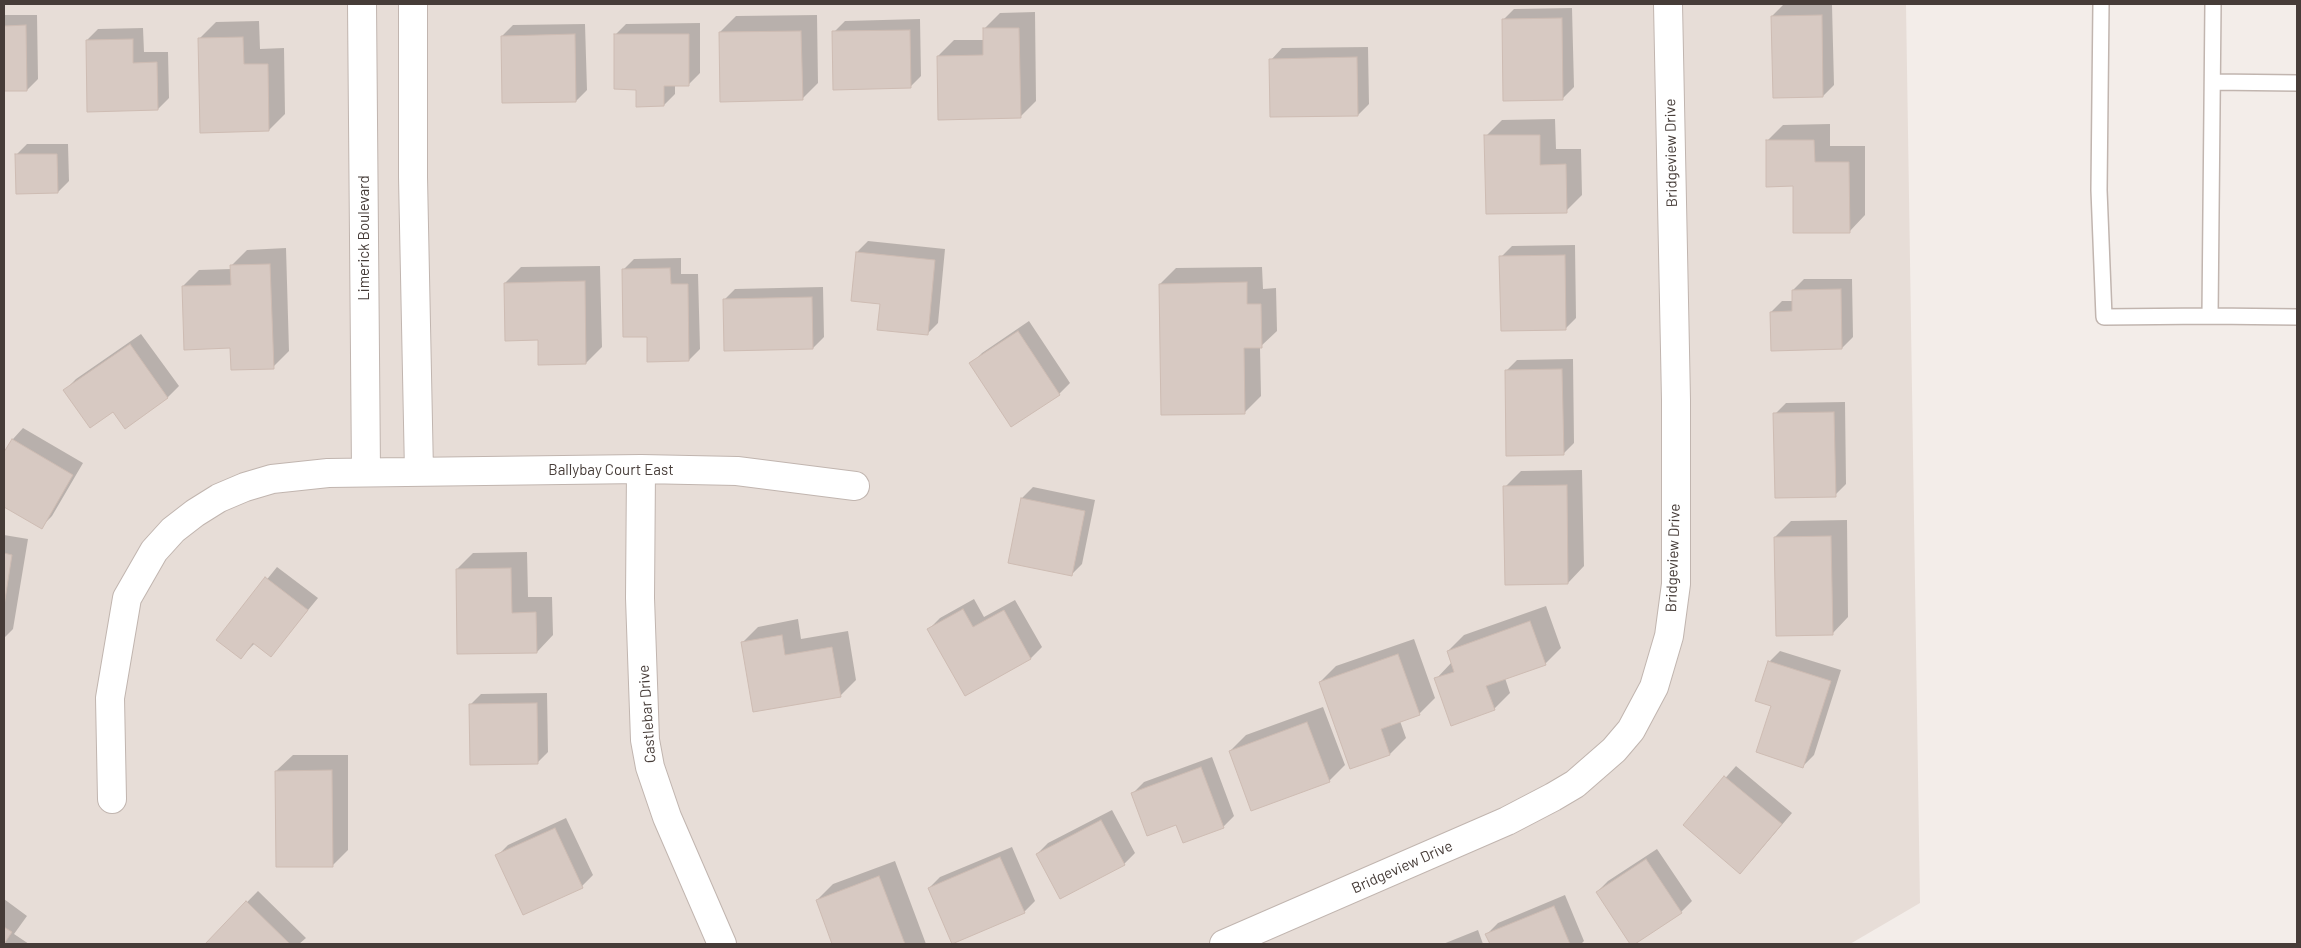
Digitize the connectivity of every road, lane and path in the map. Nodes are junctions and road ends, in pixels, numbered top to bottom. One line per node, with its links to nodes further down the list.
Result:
1 (362, 4): 11 (street, Limerick Boulevard)
2 (413, 4): 12 (street)
3 (1668, 4): 16 (street, Bridgeview Drive)
4 (2100, 4): 8 (lane)
5 (2213, 4): 6 (lane)
6 (2213, 82): 7 (lane); 8 (lane)
7 (2297, 83)
8 (2210, 316): 9 (lane)
9 (2297, 317)
10 (641, 469): 12 (street, Ballybay Court East); 13 (street, Ballybay Court East); 15 (street, Castlebar Drive)
11 (366, 472): 12 (street, Ballybay Court East); 14 (street, Ballybay Court East)
12 (419, 472)
13 (855, 486)
14 (112, 800)
15 (722, 944)
16 (1224, 944)

